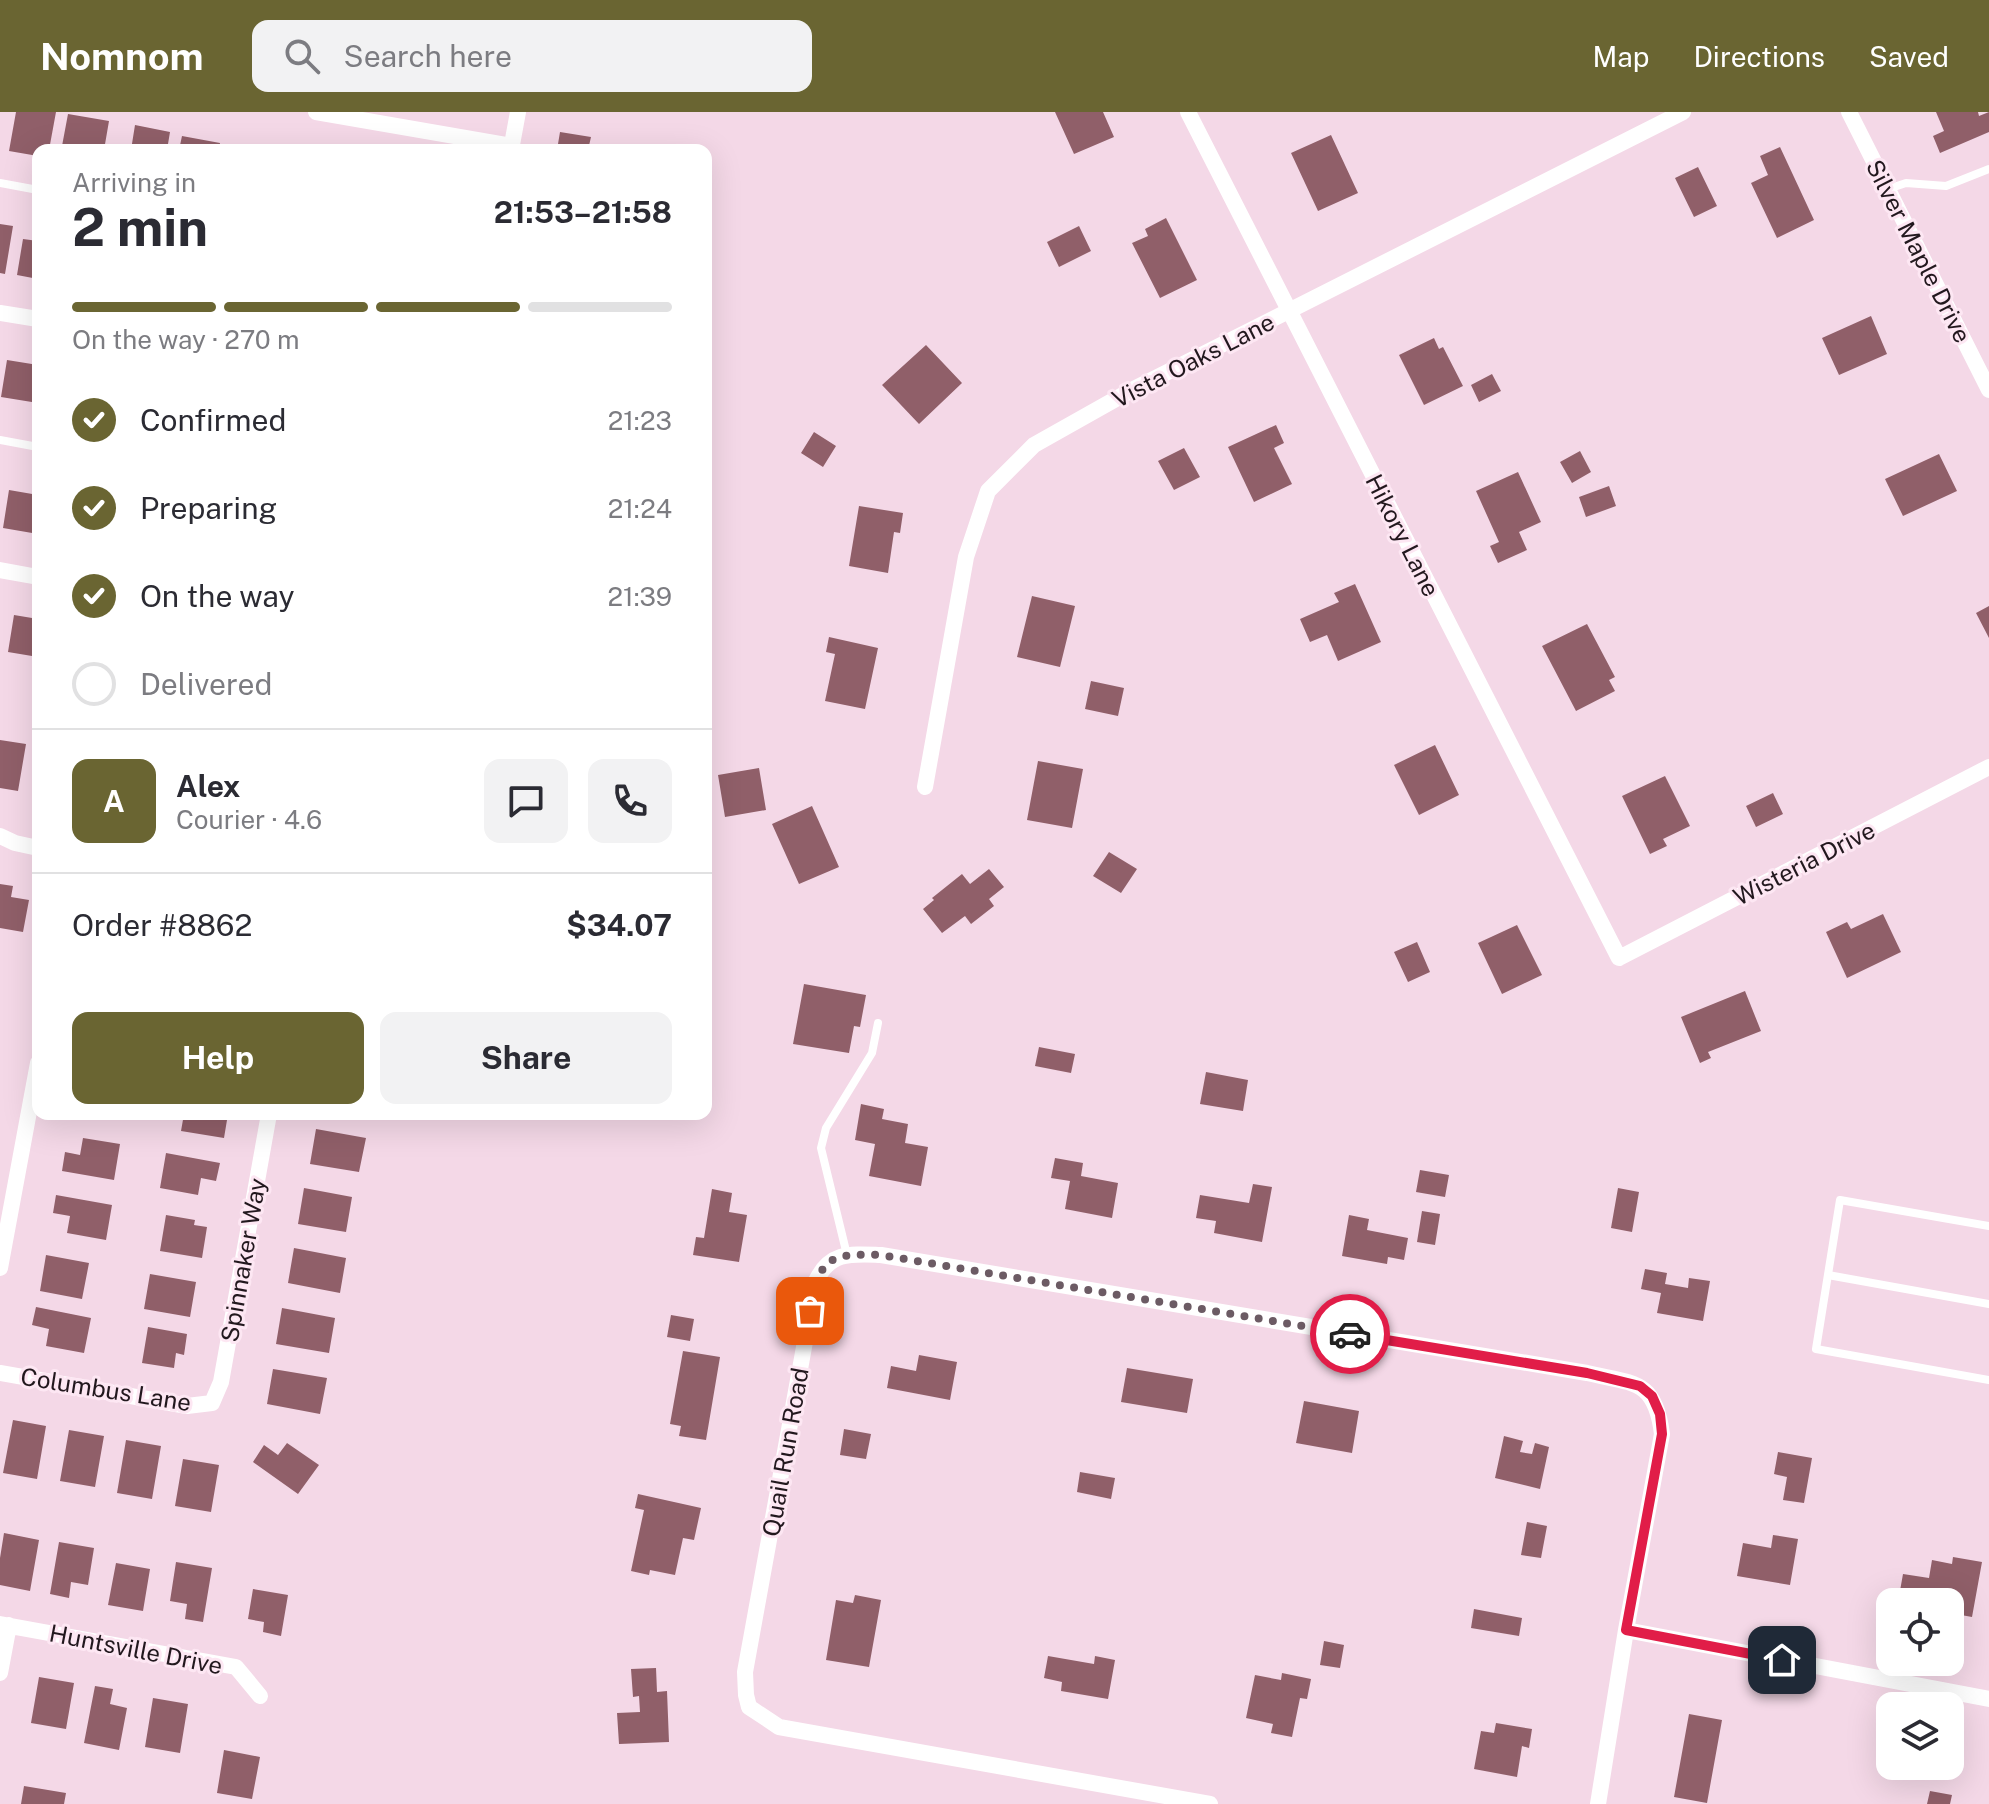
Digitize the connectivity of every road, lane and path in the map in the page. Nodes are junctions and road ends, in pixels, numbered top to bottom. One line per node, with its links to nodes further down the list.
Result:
1 (316, 112): 6 (street)
2 (518, 112): 7 (street)
3 (1188, 112): 12 (street, Hikory Lane)
4 (1683, 112): 12 (street, Vista Oaks Lane)
5 (1849, 112): 11 (street, Silver Maple Drive)
6 (489, 144)
7 (512, 144)
8 (1989, 169): 11 (lane)
9 (0, 183): 10 (lane)
10 (32, 189)
11 (1887, 189): 15 (street, Silver Maple Drive)
12 (1290, 311): 21 (street, Vista Oaks Lane); 24 (street, Hikory Lane)
13 (0, 313): 14 (street)
14 (32, 318)
15 (1989, 390)
16 (0, 440): 17 (lane)
17 (32, 446)
18 (0, 570): 19 (street)
19 (32, 576)
20 (1989, 767): 24 (street, Wisteria Drive)
21 (925, 787)
22 (0, 836): 23 (street)
23 (32, 846)
24 (1619, 958)
25 (878, 1023): 29 (lane)
26 (32, 1095): 30 (street)
27 (268, 1120): 35 (street, Spinnaker Way)
28 (1989, 1226): 31 (lane)
29 (847, 1256): 37 (street); 41 (street, Quail Run Road)
30 (0, 1268)
31 (1828, 1275): 32 (lane); 34 (lane)
32 (1989, 1304)
33 (0, 1373): 35 (street, Columbus Lane)
34 (1989, 1380)
35 (212, 1403)
36 (4, 1624): 38 (street); 39 (street, Huntsville Drive)
37 (1626, 1630): 40 (street); 42 (street)
38 (0, 1673)
39 (260, 1696)
40 (1989, 1699)
41 (1210, 1804)
42 (1598, 1804)

